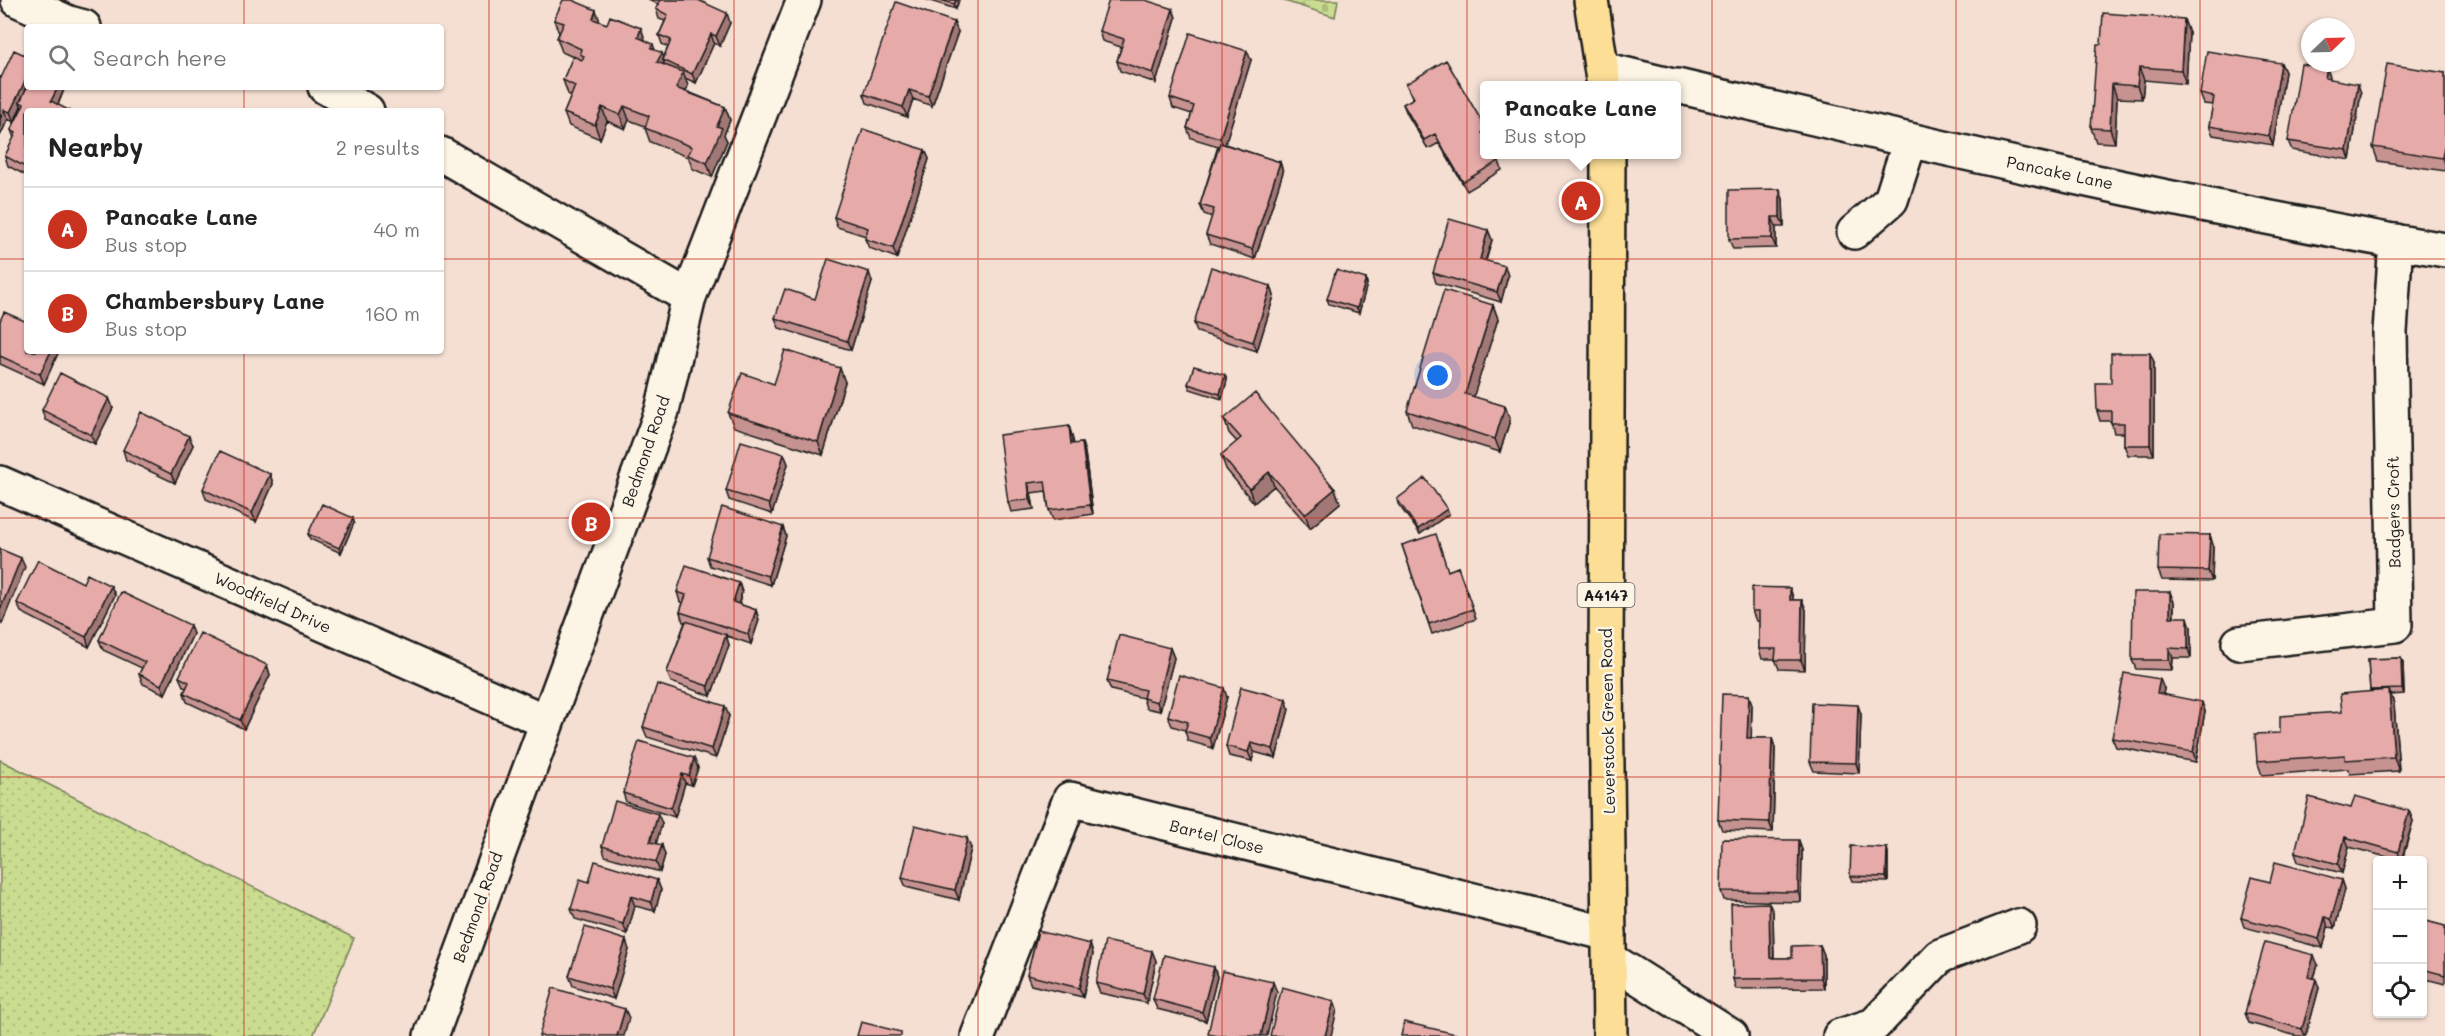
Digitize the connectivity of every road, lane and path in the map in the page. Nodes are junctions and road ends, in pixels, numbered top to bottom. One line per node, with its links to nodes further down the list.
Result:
1 (18, 0): 4 (street)
2 (804, 0): 16 (street, Bedmond Road)
3 (1591, 0): 5 (main road)
4 (73, 24)
5 (1604, 77): 6 (street, Pancake Lane)
6 (1636, 81)
7 (1681, 87): 10 (street, Pancake Lane)
8 (330, 90): 9 (street)
9 (362, 108)
10 (1910, 141): 13 (street); 14 (street, Pancake Lane)
11 (444, 156): 16 (street)
12 (1608, 159): 21 (main road, Leverstock Green Road / A4147)
13 (1854, 232)
14 (2396, 241): 15 (street, Pancake Lane); 18 (street, Badgers Croft)
15 (2445, 250)
16 (689, 297): 19 (street, Bedmond Road)
17 (0, 483): 19 (street, Woodfield Drive)
18 (2239, 644)
19 (545, 721): 22 (street, Bedmond Road)
20 (2019, 926): 26 (street)
21 (1610, 947): 23 (street, Bartel Close); 24 (main road, Leverstock Green Road / A4147); 25 (street)
22 (430, 1036)
23 (978, 1036)
24 (1610, 1036)
25 (1731, 1036)
26 (1840, 1036)

